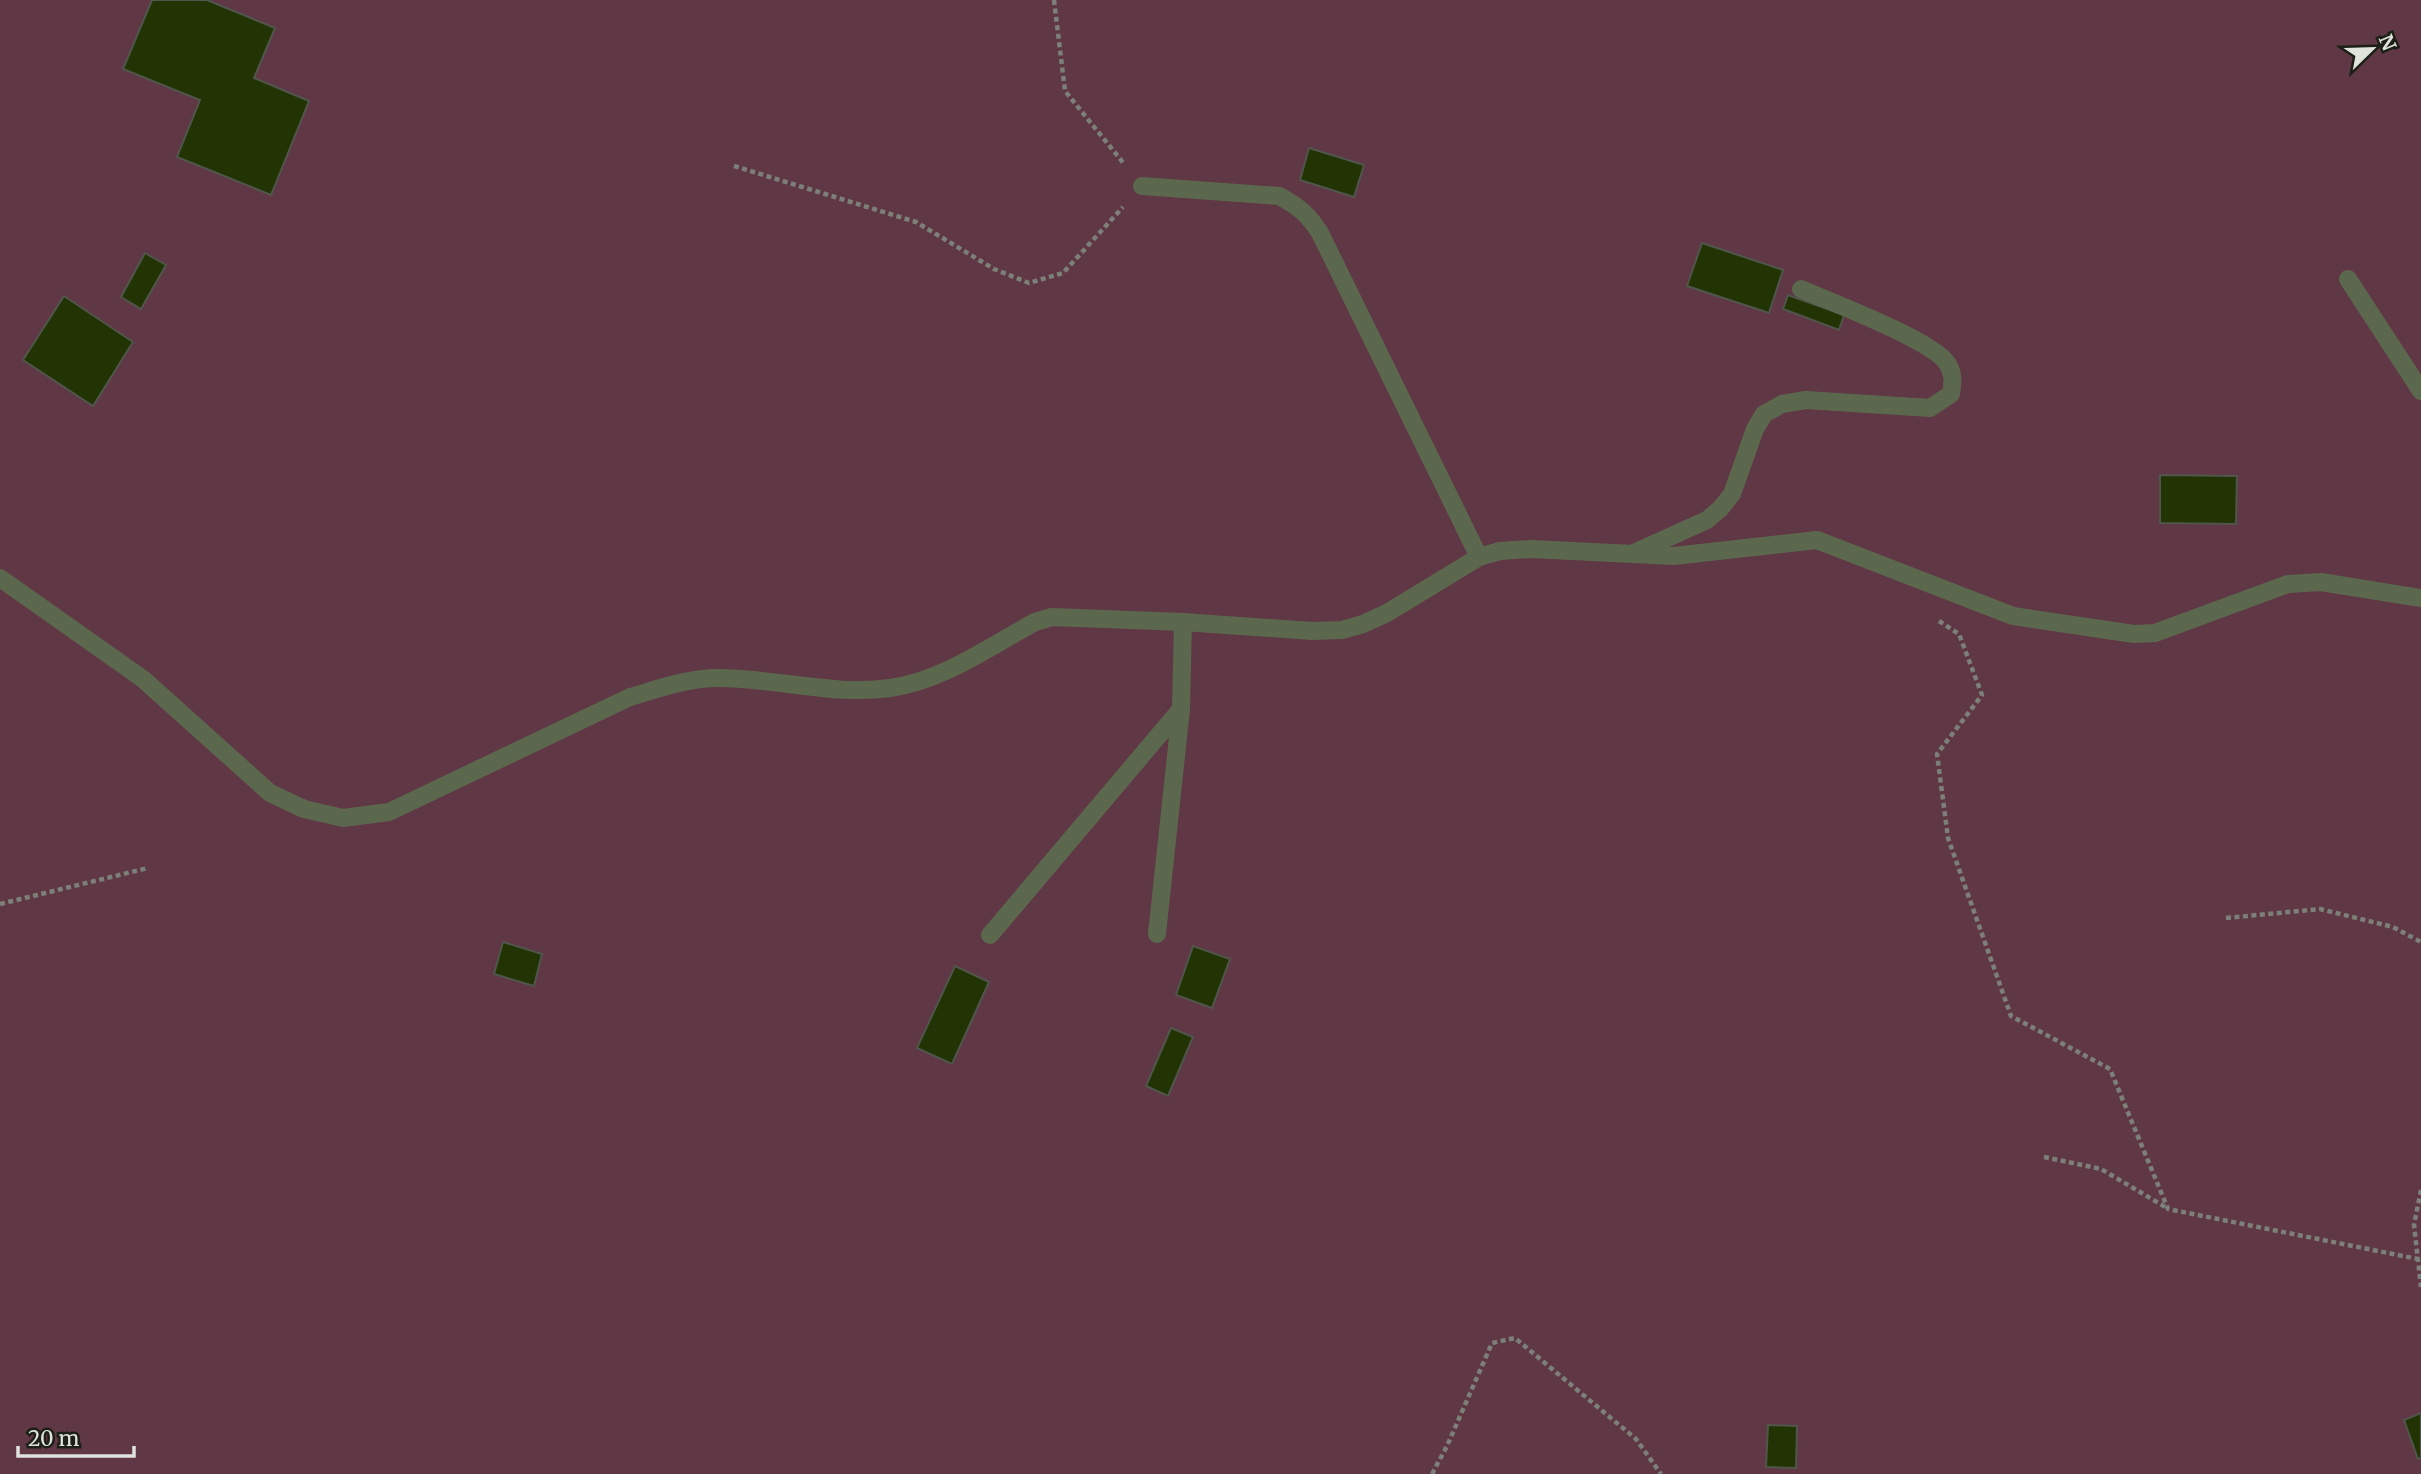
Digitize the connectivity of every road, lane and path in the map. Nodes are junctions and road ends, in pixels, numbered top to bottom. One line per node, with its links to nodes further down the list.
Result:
1 (1054, 0): 3 (path)
2 (734, 166): 3 (path)
3 (1142, 187): 8 (street)
4 (2348, 279): 6 (street)
5 (1801, 289): 7 (street)
6 (2421, 391)
7 (1629, 555): 8 (street); 10 (street)
8 (1479, 557): 12 (street)
9 (0, 578): 12 (street)
10 (2421, 598)
11 (1937, 619): 22 (path)
12 (1183, 622): 13 (street)
13 (1181, 709): 17 (street); 18 (street)
14 (148, 868): 15 (path)
15 (0, 904)
16 (2226, 918): 19 (path)
17 (1157, 934)
18 (990, 935)
19 (2421, 942)
20 (2044, 1157): 22 (path)
21 (2421, 1190): 23 (path)
22 (2168, 1209): 23 (path)
23 (2418, 1259): 24 (path)
24 (2421, 1287)
25 (1432, 1474): 26 (path)
26 (1661, 1474)

